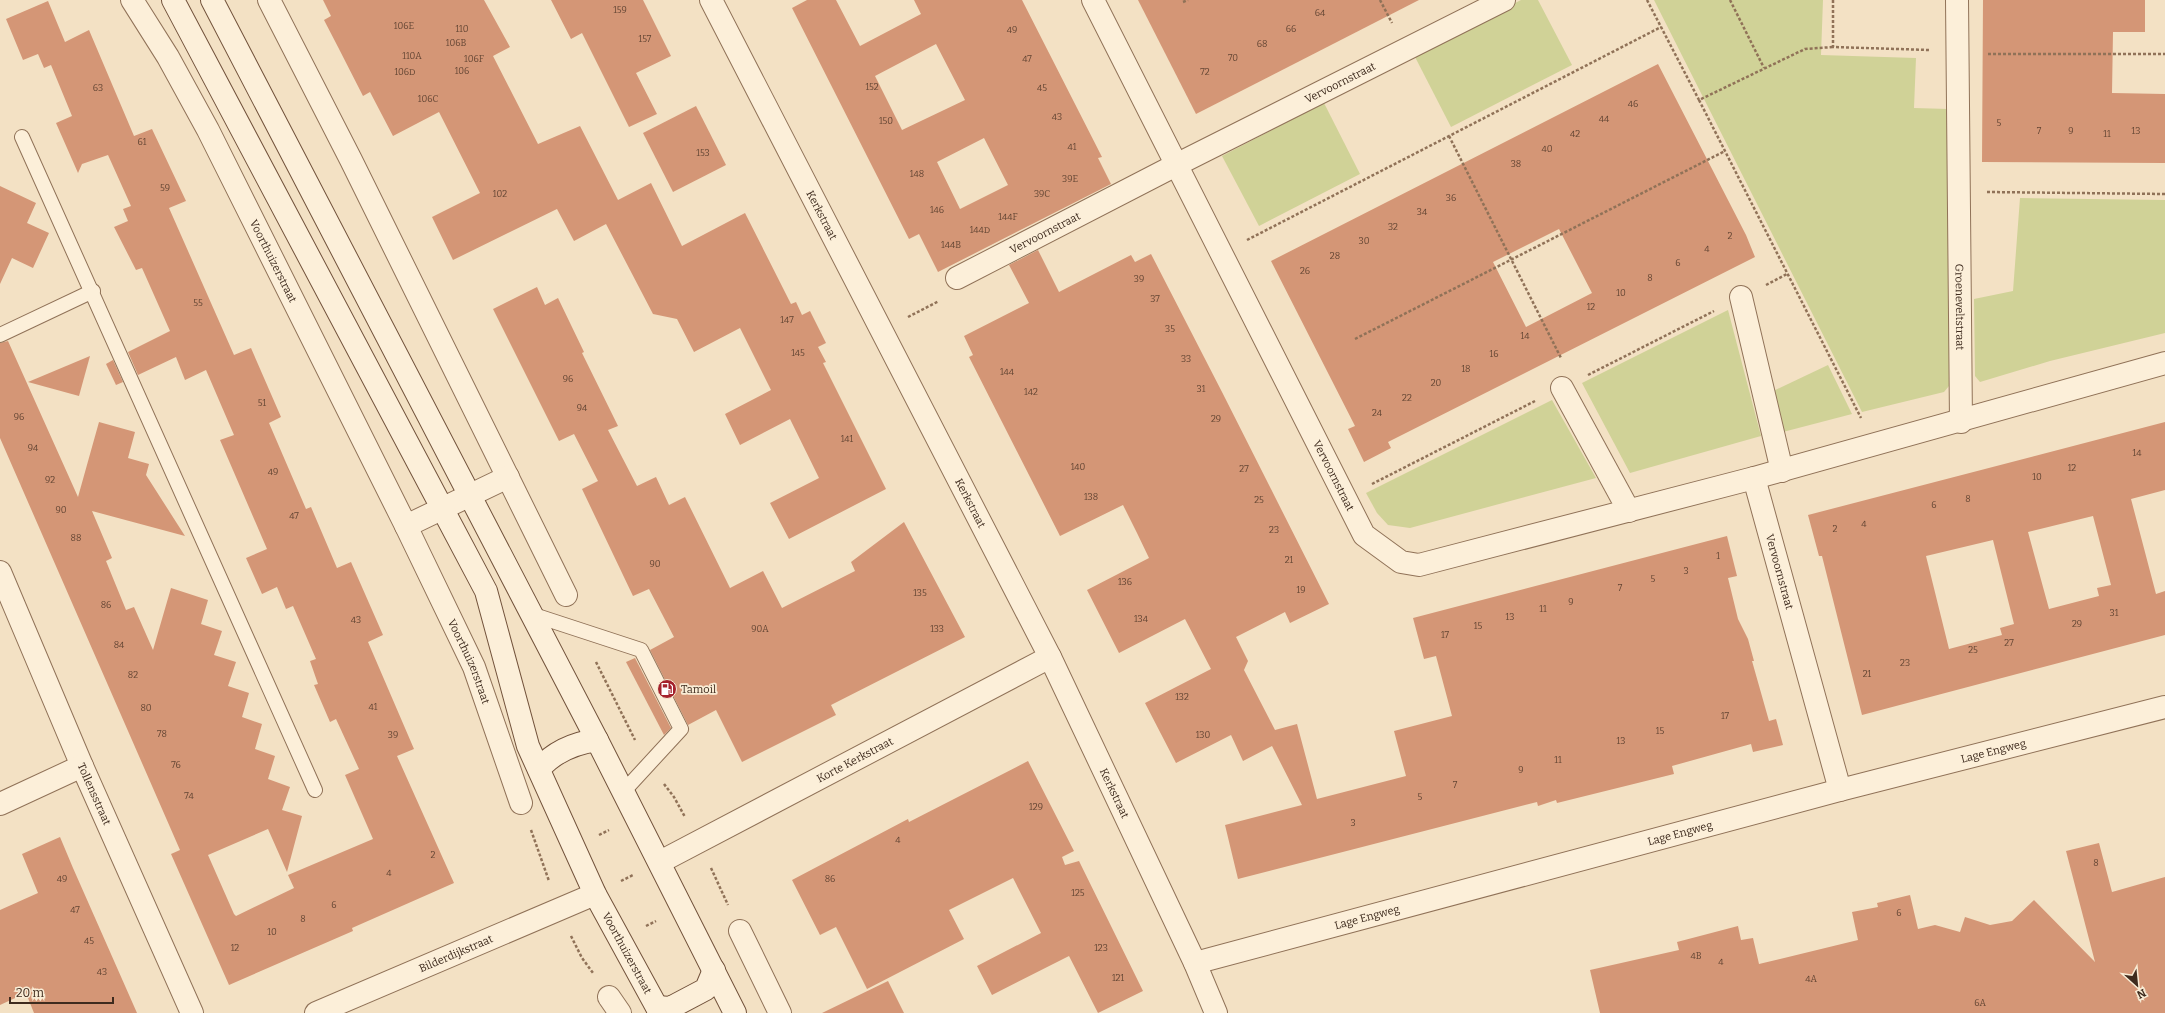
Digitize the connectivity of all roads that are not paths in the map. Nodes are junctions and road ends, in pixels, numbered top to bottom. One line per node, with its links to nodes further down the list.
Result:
1 (132, 0): 24 (street, Voorthuizerstraat)
2 (173, 0): 22 (street, Voorthuizerstraat)
3 (212, 0): 21 (street)
4 (269, 0): 19 (street)
5 (711, 0): 28 (street, Kerkstraat)
6 (1093, 0): 10 (street, Vervoornstraat)
7 (1504, 0): 10 (street, Vervoornstraat)
8 (1957, 0): 17 (street, Groeneveltstraat)
9 (22, 137): 12 (lane)
10 (1176, 165): 11 (street, Vervoornstraat); 23 (street, Vervoornstraat)
11 (957, 278)
12 (93, 291): 14 (lane); 33 (lane)
13 (1741, 297): 18 (street)
14 (0, 335)
15 (2165, 363): 17 (street)
16 (1562, 388): 23 (street)
17 (1960, 422): 18 (street)
18 (1782, 471): 20 (street)
19 (508, 477): 21 (street); 26 (street)
20 (1754, 478): 23 (street, Vervoornstraat); 34 (street, Vervoornstraat)
21 (469, 495): 22 (street); 27 (street)
22 (442, 508): 24 (street); 32 (street, Voorthuizerstraat)
23 (1629, 511)
24 (406, 526): 36 (street, Voorthuizerstraat)
25 (0, 572): 31 (street, Tollensstraat)
26 (566, 595)
27 (531, 614): 30 (street); 35 (lane)
28 (1050, 657): 38 (street, Korte Kerkstraat); 41 (street, Kerkstraat)
29 (2165, 707): 34 (street, Lage Engweg)
30 (597, 740): 32 (street); 35 (street)
31 (82, 766): 37 (street); 44 (street, Tollensstraat)
32 (539, 769): 39 (street, Voorthuizerstraat)
33 (315, 790)
34 (1840, 790): 41 (street, Lage Engweg)
35 (624, 792): 38 (street)
36 (521, 803)
37 (0, 804)
38 (660, 862): 42 (street)
39 (596, 894): 43 (street, Voorthuizerstraat); 45 (street, Bilderdijkstraat)
40 (740, 931): 47 (street)
41 (1195, 963): 48 (street, Kerkstraat)
42 (714, 970): 43 (street, Voorthuizerstraat); 46 (street)
43 (659, 1010)
44 (192, 1013)
45 (316, 1013)
46 (735, 1013)
47 (780, 1013)
48 (1216, 1013)

